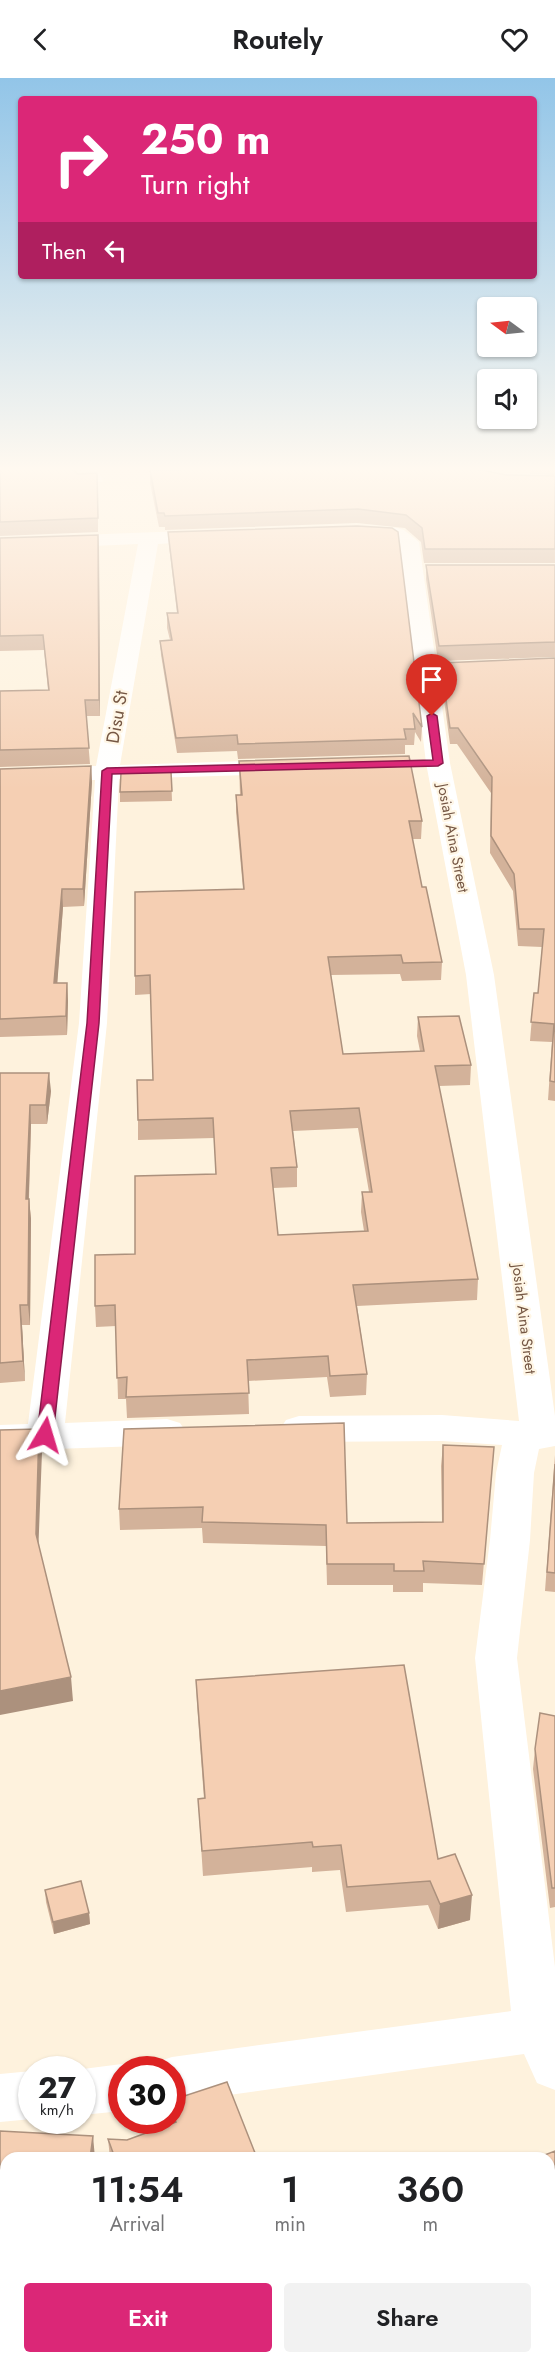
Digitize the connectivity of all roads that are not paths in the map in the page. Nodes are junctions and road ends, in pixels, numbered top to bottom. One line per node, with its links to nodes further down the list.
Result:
1 (142, 576): 4 (street, Disu St)
2 (425, 576): 9 (street, Josiah Aina Street)
3 (308, 766): 4 (street)
4 (107, 771): 5 (street); 8 (street, Disu St)
5 (0, 776)
6 (269, 1430): 9 (street)
7 (198, 1431): 8 (street)
8 (45, 1435): 10 (street)
9 (539, 1436): 11 (street, Josiah Aina Street)
10 (0, 1438)
11 (549, 2036): 12 (street)
12 (186, 2078)
13 (18, 2096): 14 (street)
14 (0, 2098)

